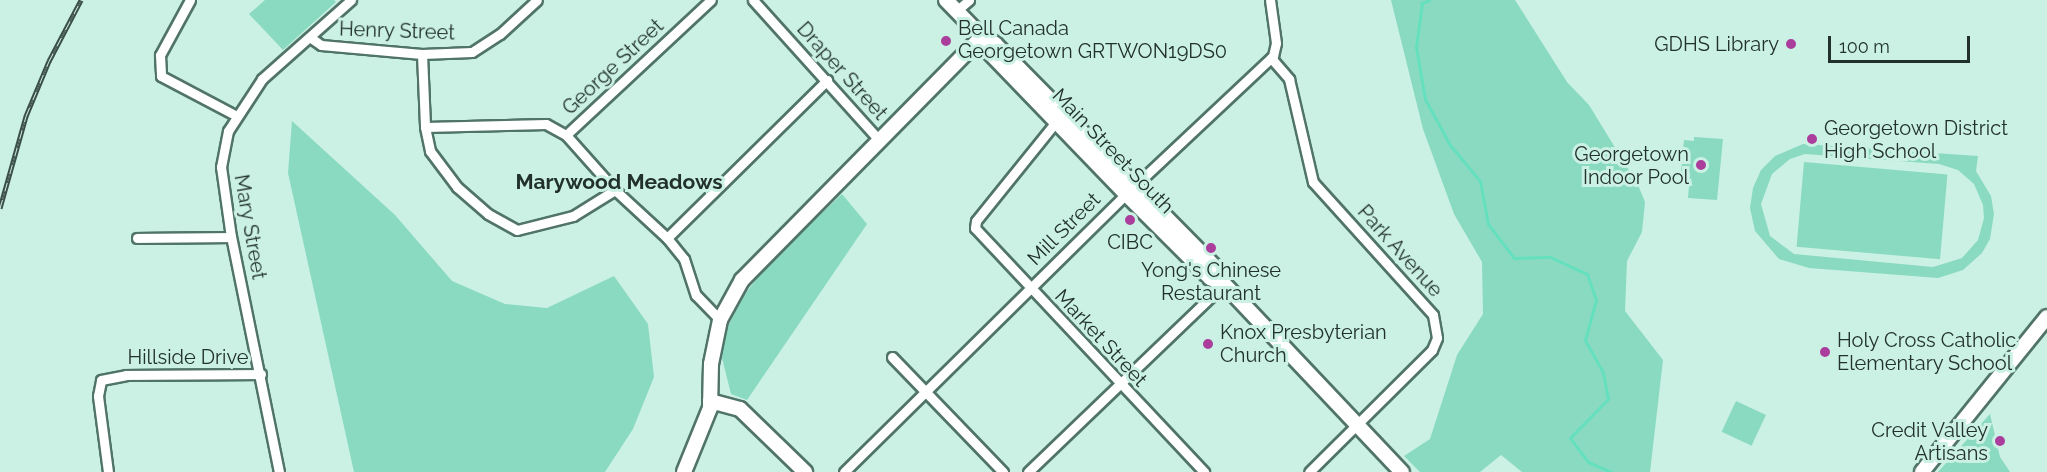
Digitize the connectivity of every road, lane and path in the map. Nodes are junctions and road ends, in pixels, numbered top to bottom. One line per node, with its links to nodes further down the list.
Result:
1 (190, 0): 15 (street)
2 (351, 0): 11 (street, Mary Street)
3 (537, 0): 12 (street, Henry Street)
4 (711, 0): 18 (street, George Street)
5 (753, 0): 14 (street, Draper Street)
6 (946, 0): 9 (main road, Main Street South)
7 (969, 0): 9 (street)
8 (1270, 0): 13 (street)
9 (956, 11): 10 (main road, Main Street South)
10 (982, 37): 16 (main road, Main Street South); 19 (main road)
11 (311, 38): 12 (street, Henry Street); 15 (street, Mary Street)
12 (422, 54): 17 (street)
13 (1271, 58): 21 (street, Mill Street); 36 (street, Park Avenue)
14 (827, 80): 19 (street, Draper Street); 24 (street)
15 (237, 116): 22 (street, Mary Street)
16 (1060, 117): 21 (main road, Main Street South); 26 (street, Market Street)
17 (425, 127): 18 (street); 20 (street)
18 (566, 135): 20 (street)
19 (879, 140): 28 (main road)
20 (615, 190): 24 (street)
21 (1130, 190): 25 (main road, Main Street South); 26 (street, Mill Street)
22 (231, 237): 23 (street); 32 (street, Mary Street)
23 (137, 238)
24 (667, 238): 28 (street)
25 (1224, 284): 33 (street); 36 (main road, Main Street South)
26 (1030, 288): 33 (street, Market Street); 34 (street, Mill Street)
27 (2047, 317): 29 (main road)
28 (720, 320): 35 (main road)
29 (2032, 335): 30 (main road); 47 (main road)
30 (2047, 341)
31 (892, 357): 34 (street)
32 (261, 374): 37 (street, Hillside Drive); 38 (street, Mary Street)
33 (1120, 385): 43 (street); 44 (street, Market Street)
34 (925, 390): 41 (street, Mill Street); 42 (street)
35 (710, 401): 39 (main road); 40 (main road)
36 (1356, 423): 45 (street, Park Avenue); 46 (main road, Main Street South)
37 (108, 472)
38 (279, 472)
39 (684, 472)
40 (805, 472)
41 (844, 472)
42 (1003, 472)
43 (1028, 472)
44 (1204, 472)
45 (1308, 472)
46 (1402, 472)
47 (1922, 472)

